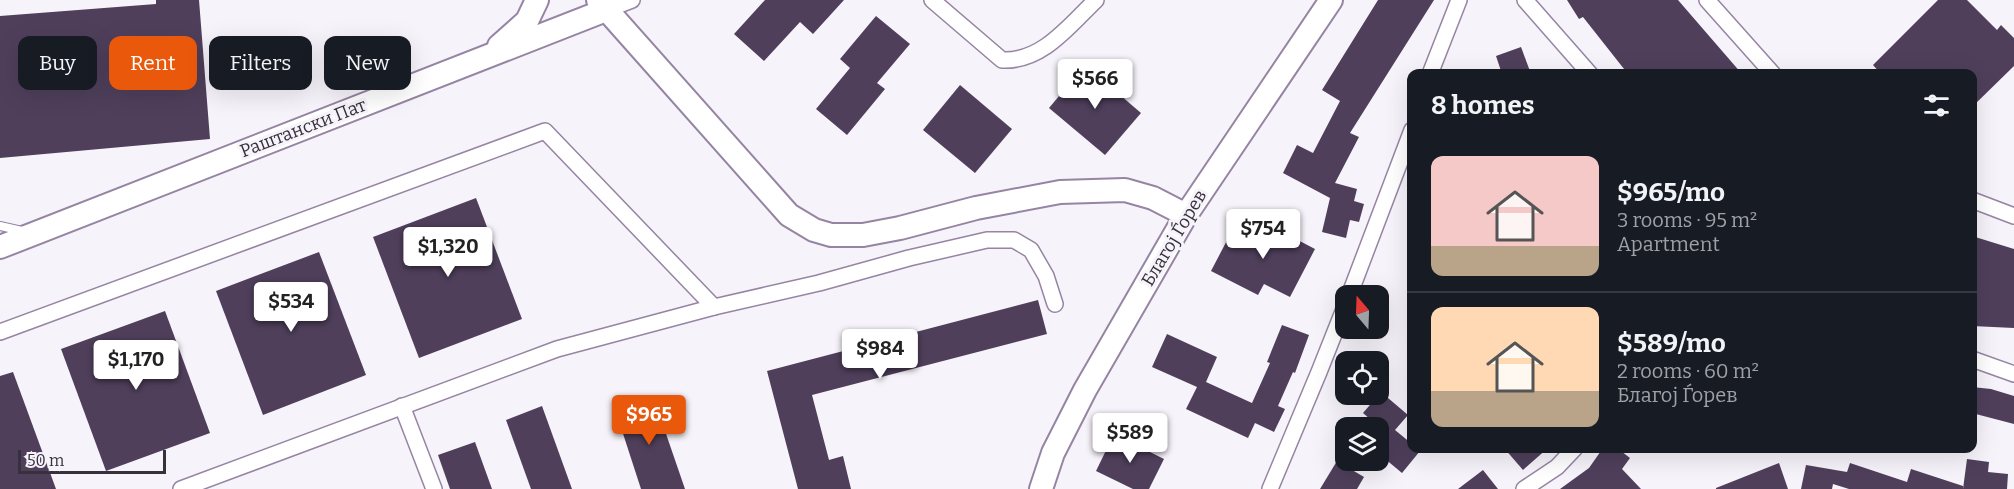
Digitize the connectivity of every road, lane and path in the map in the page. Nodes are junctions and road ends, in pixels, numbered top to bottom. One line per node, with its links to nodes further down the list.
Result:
1 (537, 0): 10 (main road)
2 (632, 0): 9 (street)
3 (932, 0): 4 (street)
4 (1096, 0)
5 (1330, 0): 16 (main road, Благој Ѓорев)
6 (1459, 0): 11 (street)
7 (1525, 0): 12 (street)
8 (1707, 0): 13 (street)
9 (602, 5): 10 (main road, Раштански Пат); 16 (main road)
10 (489, 56): 19 (main road, Раштански Пат)
11 (1432, 69)
12 (1586, 69)
13 (1769, 69)
14 (1407, 143): 21 (street)
15 (1977, 202): 17 (street)
16 (1186, 215): 32 (main road, Благој Ѓорев)
17 (2014, 216)
18 (0, 226): 19 (lane)
19 (33, 233): 20 (main road, Раштански Пат)
20 (0, 247)
21 (1353, 285)
22 (1055, 304): 23 (street)
23 (714, 307): 24 (street); 28 (street)
24 (0, 332)
25 (1335, 332): 33 (street)
26 (1977, 361): 27 (street)
27 (2014, 374)
28 (402, 406): 30 (street); 31 (street)
29 (1570, 453): 34 (street)
30 (181, 489)
31 (434, 489)
32 (1041, 489)
33 (1270, 489)
34 (1524, 489)

